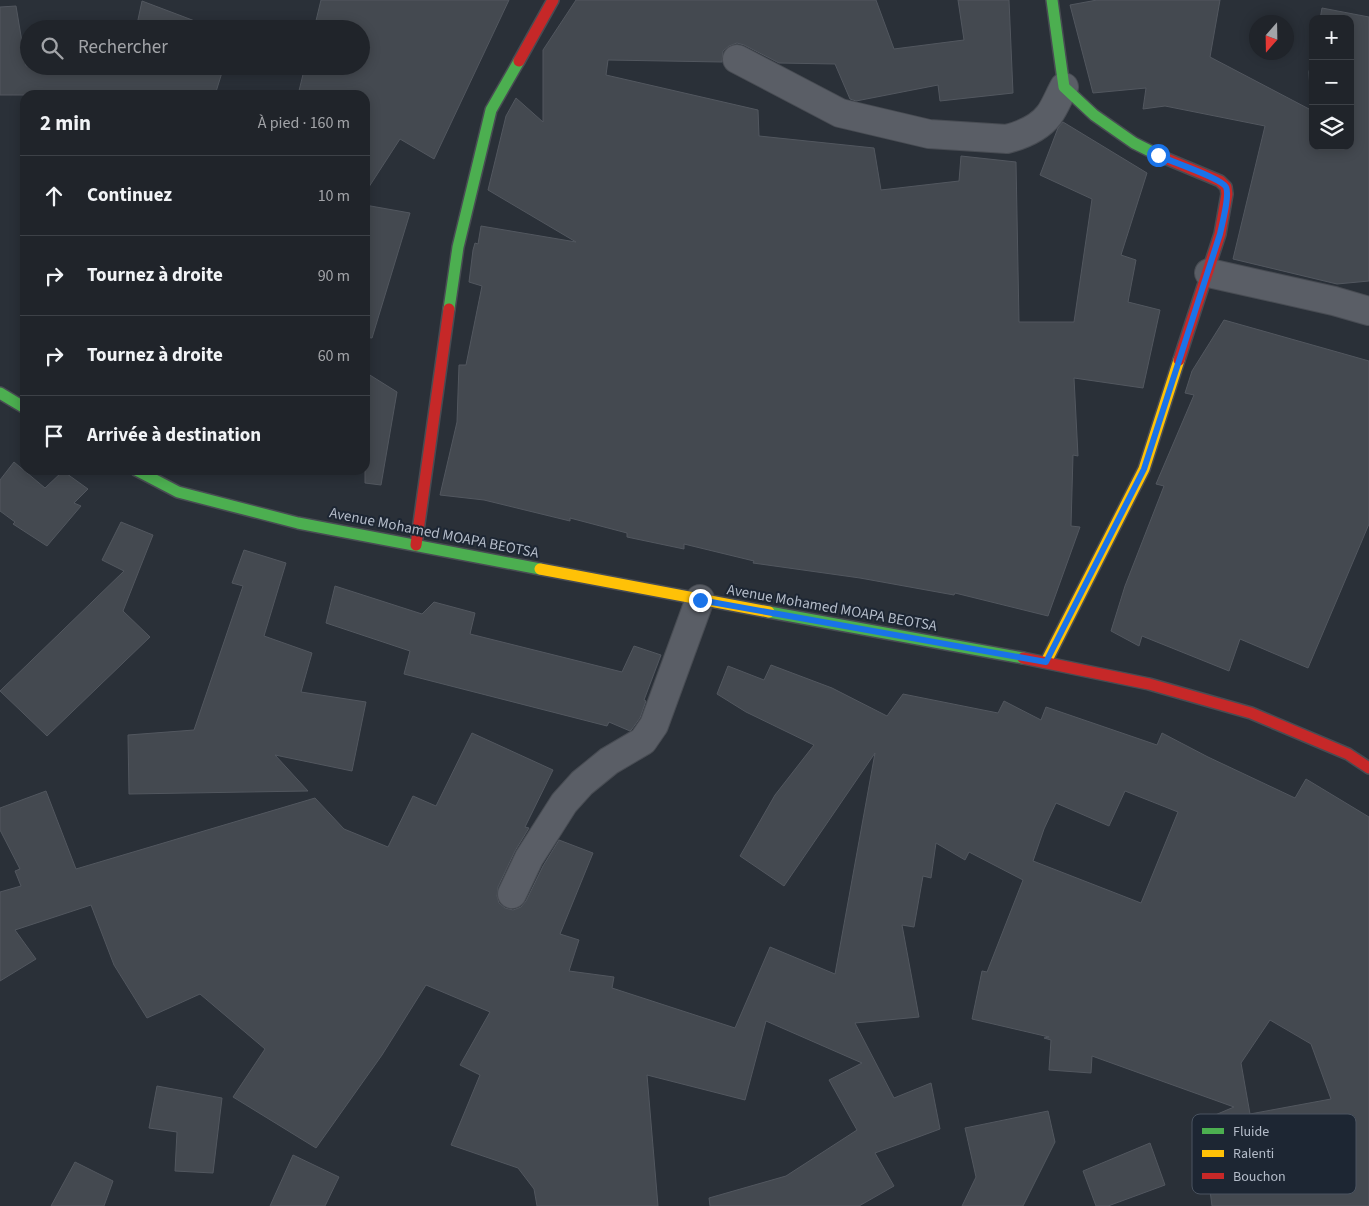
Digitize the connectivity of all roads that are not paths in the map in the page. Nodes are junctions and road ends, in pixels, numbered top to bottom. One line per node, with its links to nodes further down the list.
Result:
1 (553, 0): 10 (street)
2 (1052, 0): 4 (street)
3 (737, 59): 4 (street)
4 (1064, 87): 5 (street)
5 (1209, 272): 6 (street); 12 (street)
6 (1369, 311)
7 (0, 393): 8 (street)
8 (20, 405)
9 (146, 475): 10 (street, Avenue Mohamed MOAPA BEOTSA)
10 (416, 545): 11 (street, Avenue Mohamed MOAPA BEOTSA)
11 (700, 600): 12 (street, Avenue Mohamed MOAPA BEOTSA); 14 (street)
12 (1046, 662): 13 (street, Avenue Mohamed MOAPA BEOTSA)
13 (1369, 768)
14 (512, 894)

